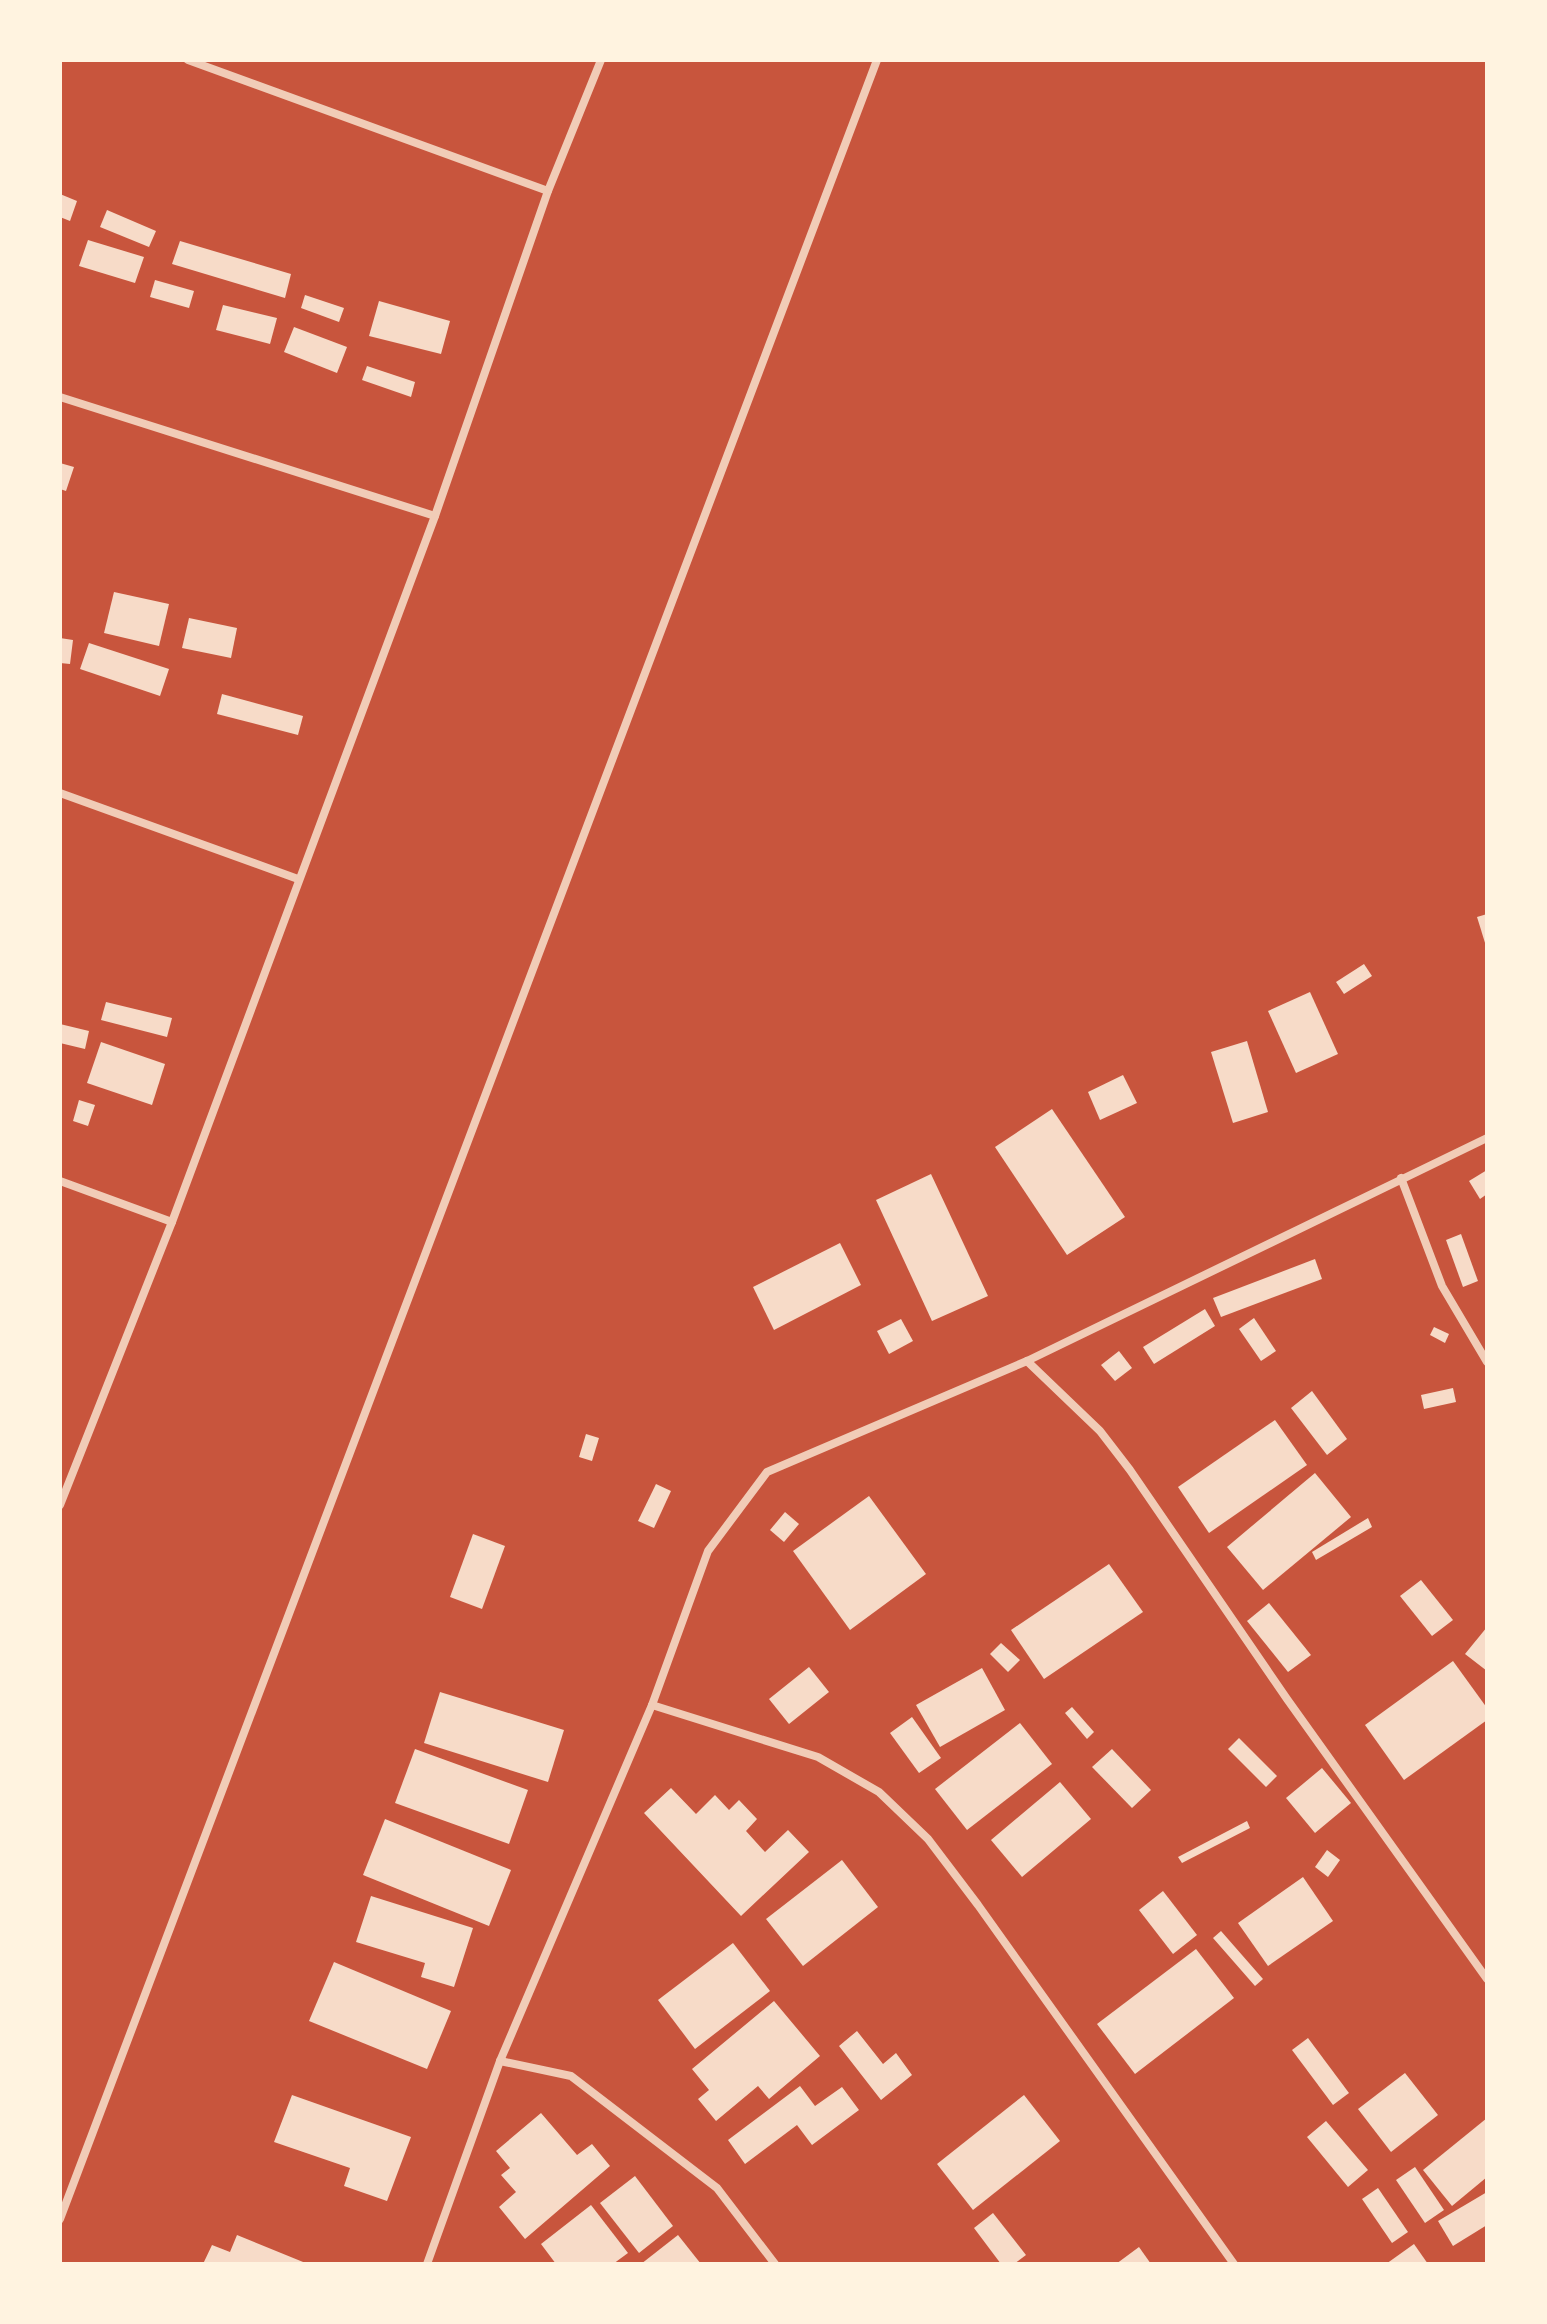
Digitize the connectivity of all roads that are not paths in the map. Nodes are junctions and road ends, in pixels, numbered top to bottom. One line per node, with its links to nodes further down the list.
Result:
1 (188, 60): 4 (street)
2 (601, 60): 4 (street)
3 (877, 60): 19 (street)
4 (548, 191): 6 (street)
5 (60, 397): 6 (street)
6 (435, 516): 8 (street)
7 (60, 793): 8 (street)
8 (298, 879): 12 (street)
9 (1487, 1138): 10 (street)
10 (1401, 1178): 13 (street); 14 (street)
11 (60, 1181): 12 (street)
12 (172, 1222): 15 (street)
13 (1027, 1361): 16 (street); 17 (street)
14 (1487, 1362)
15 (60, 1505)
16 (652, 1705): 18 (street); 22 (street)
17 (1487, 1979)
18 (500, 2061): 20 (street); 21 (street)
19 (60, 2219)
20 (427, 2264)
21 (775, 2264)
22 (1234, 2264)

